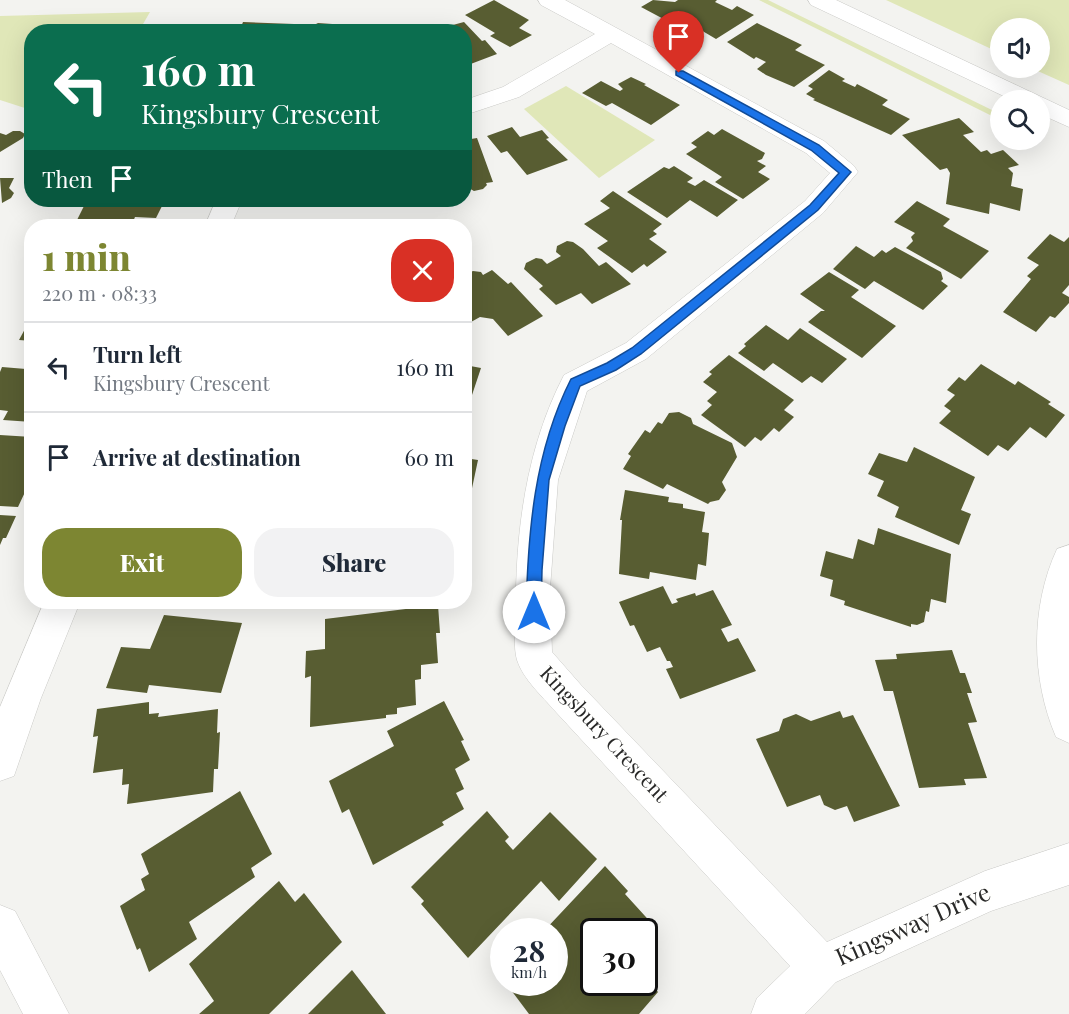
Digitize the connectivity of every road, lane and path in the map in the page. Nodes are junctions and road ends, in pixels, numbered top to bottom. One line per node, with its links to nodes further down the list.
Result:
1 (549, 0): 3 (street, Kingsbury Crescent)
2 (819, 0): 4 (street)
3 (611, 34): 5 (street); 14 (street, Kingsbury Crescent)
4 (1009, 90)
5 (472, 106)
6 (1050, 110): 7 (street)
7 (1069, 119)
8 (1069, 560): 10 (street)
9 (59, 609): 11 (street)
10 (1069, 724)
11 (0, 762)
12 (1069, 864): 14 (street, Kingsway Drive)
13 (0, 926): 15 (street)
14 (821, 967): 16 (street, Kingsway Drive)
15 (47, 1014)
16 (773, 1014)

